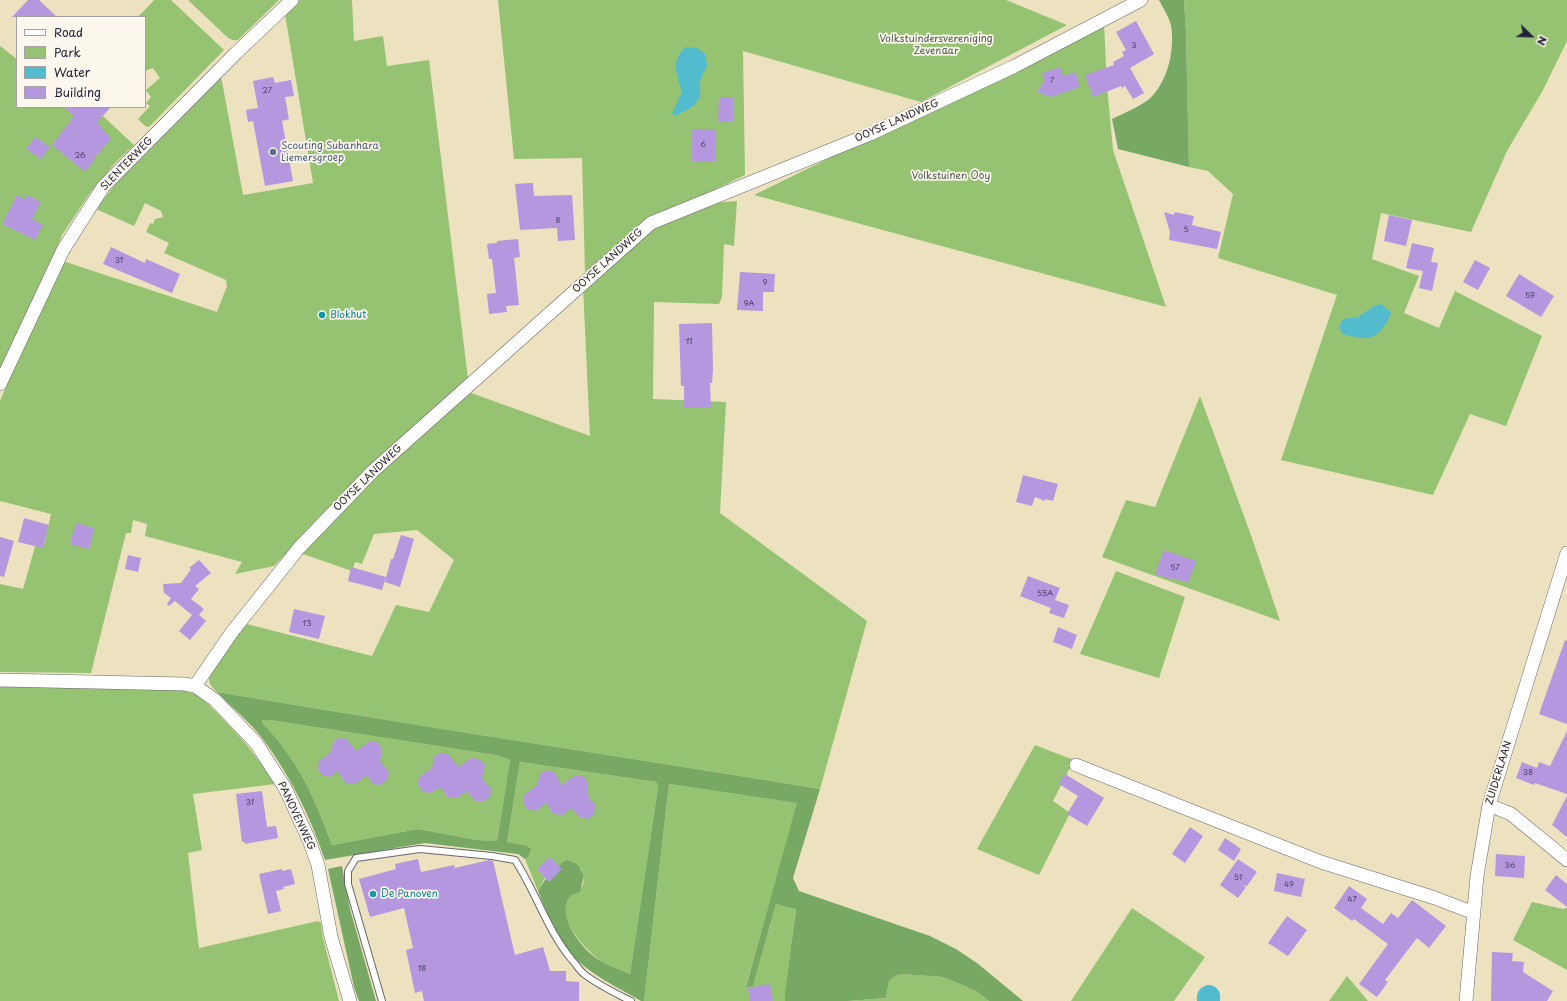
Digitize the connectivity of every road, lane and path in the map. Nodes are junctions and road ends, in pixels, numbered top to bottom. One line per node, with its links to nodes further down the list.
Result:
1 (292, 0): 3 (street, SLENTERWEG)
2 (1141, 0): 6 (street, OOYSE LANDWEG)
3 (0, 384)
4 (1567, 553): 8 (street, ZUIDERLAAN)
5 (0, 680): 6 (street, PANOVENWEG)
6 (195, 686): 11 (street, PANOVENWEG)
7 (1076, 765): 10 (street)
8 (1489, 805): 9 (street); 10 (street, ZUIDERLAAN)
9 (1567, 860)
10 (1474, 913): 14 (street, ZUIDERLAAN)
11 (350, 1001)
12 (382, 1001): 13 (lane)
13 (632, 1001)
14 (1466, 1001)

